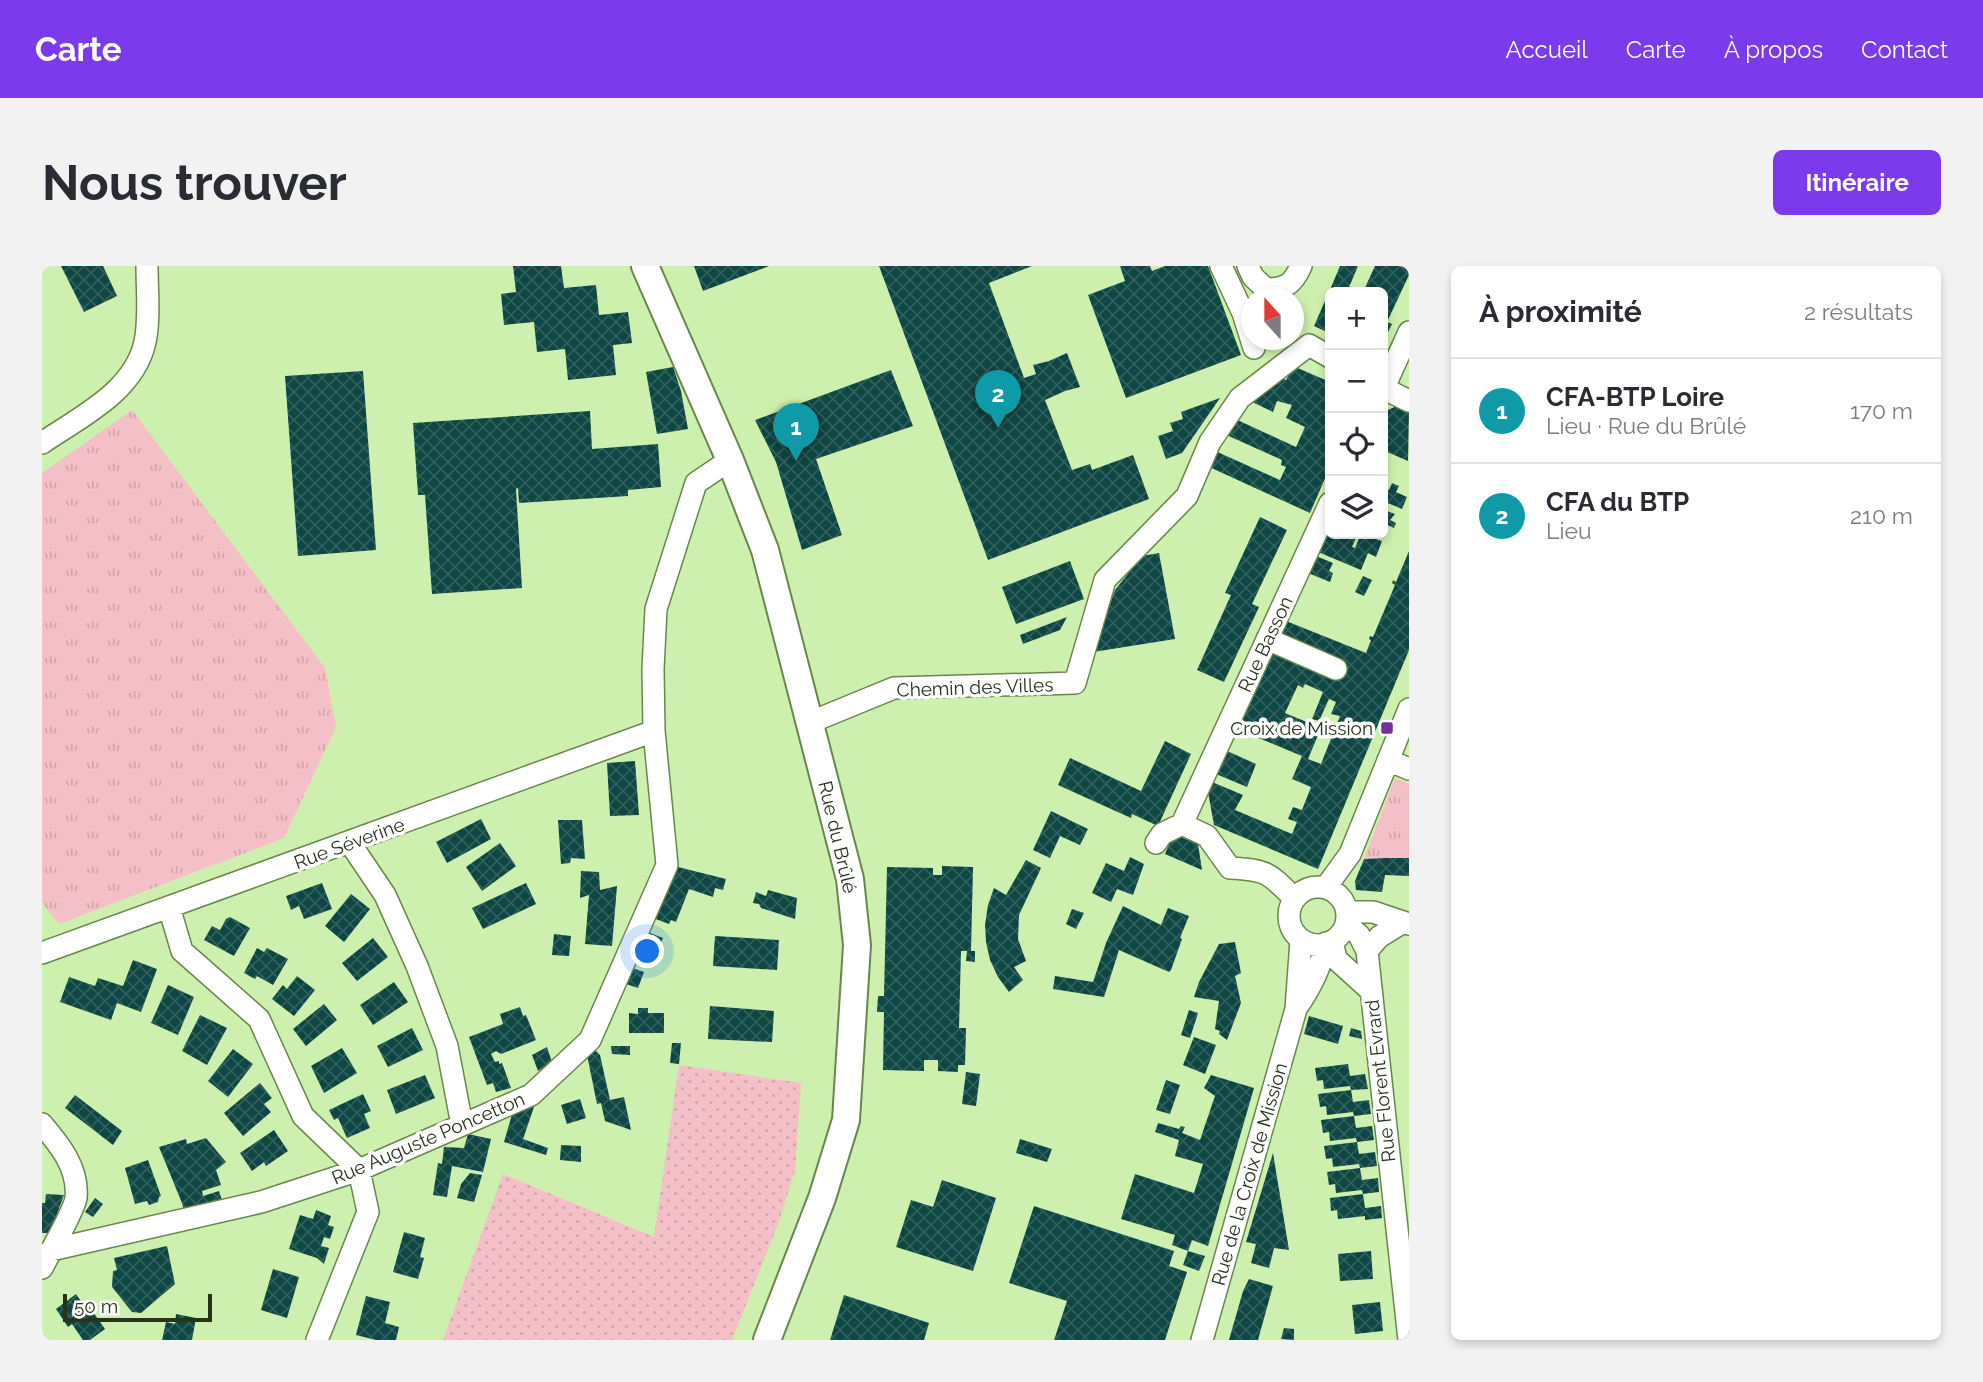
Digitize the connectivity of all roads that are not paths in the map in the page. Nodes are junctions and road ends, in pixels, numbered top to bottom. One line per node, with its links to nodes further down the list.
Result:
1 (147, 266): 12 (street)
2 (645, 266): 13 (main road)
3 (1221, 266): 6 (street)
4 (1248, 266): 5 (street)
5 (1301, 266)
6 (1241, 309)
7 (1409, 332): 9 (street)
8 (1325, 354): 18 (street, Chemin des Villes)
9 (1388, 378)
10 (1388, 391): 11 (street)
11 (1409, 401)
12 (42, 443)
13 (730, 460): 18 (main road, Rue du Brûlé); 19 (street, Rue Auguste Poncetton)
14 (1325, 514): 15 (street, Rue Basson)
15 (1267, 639): 16 (street); 22 (street, Rue Basson)
16 (1336, 669)
17 (1409, 709): 20 (street)
18 (811, 722): 43 (main road, Rue du Brûlé)
19 (654, 731): 23 (street, Rue Séverine); 39 (street, Rue Auguste Poncetton)
20 (1388, 760): 21 (street); 25 (street)
21 (1409, 769)
22 (1182, 824): 24 (street); 26 (street)
23 (350, 843): 27 (street, Rue Séverine); 39 (street)
24 (1156, 843)
25 (1326, 887): 26 (street); 28 (street)
26 (1294, 898): 30 (street)
27 (169, 907): 33 (street, Rue Séverine); 40 (street)
28 (1346, 918): 29 (street); 31 (street); 32 (street)
29 (1406, 923): 32 (street)
30 (1301, 940): 31 (street); 37 (street, Rue de la Croix de Mission)
31 (1329, 942): 34 (street, Rue Florent Evrard); 35 (street, Rue de la Croix de Mission)
32 (1367, 951): 36 (street, Rue Florent Evrard)
33 (42, 953)
34 (1348, 970): 35 (street); 36 (street, Rue Florent Evrard)
35 (1314, 981): 37 (street, Rue de la Croix de Mission)
36 (1369, 989): 45 (street, Rue Florent Evrard)
37 (1296, 1009): 44 (street, Rue de la Croix de Mission)
38 (42, 1124): 41 (street)
39 (462, 1125): 40 (street, Rue Auguste Poncetton)
40 (359, 1170): 41 (street, Rue Auguste Poncetton); 42 (street)
41 (47, 1259)
42 (317, 1340)
43 (768, 1340)
44 (1202, 1340)
45 (1409, 1340)

